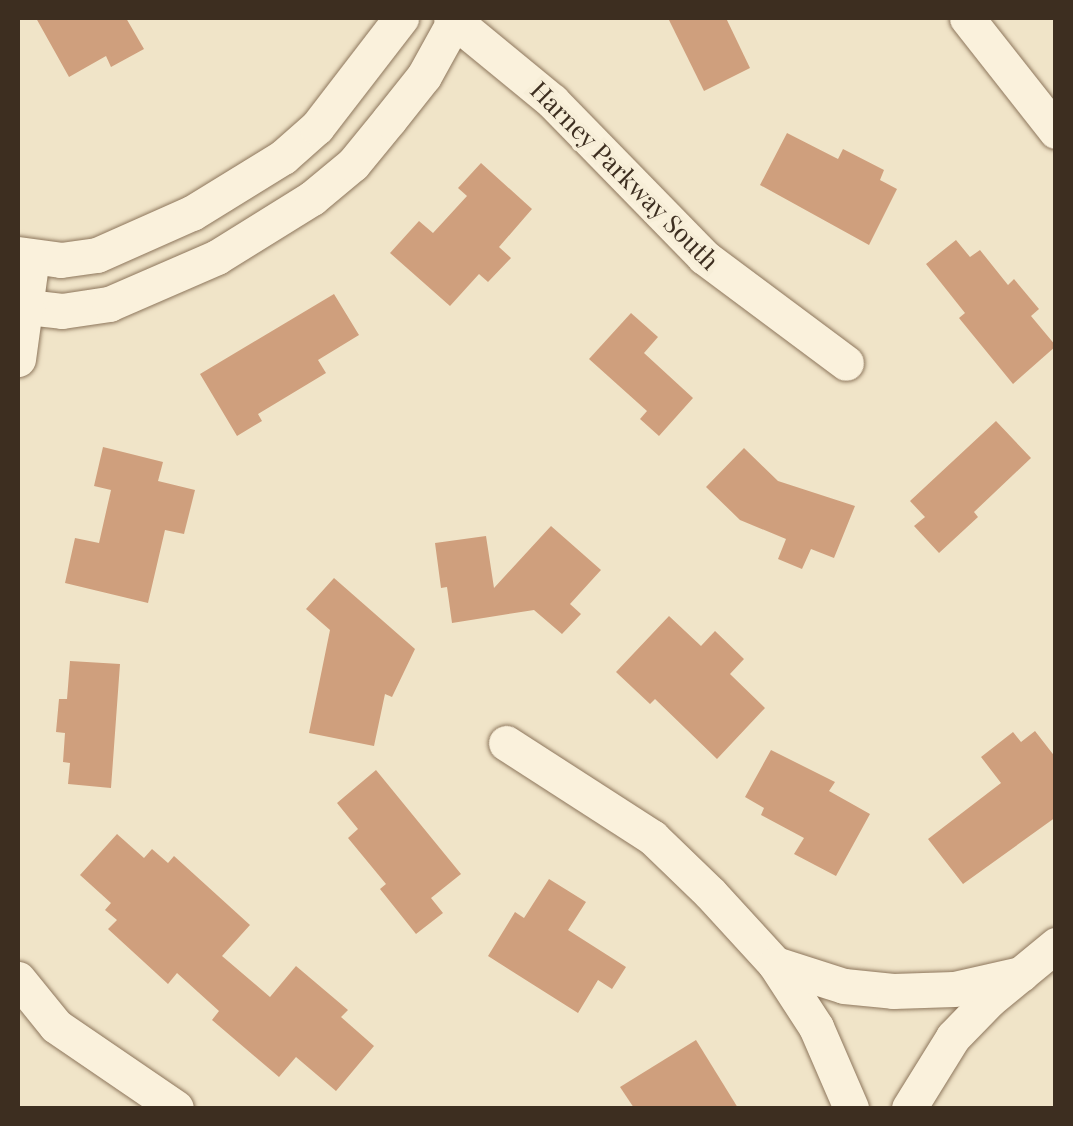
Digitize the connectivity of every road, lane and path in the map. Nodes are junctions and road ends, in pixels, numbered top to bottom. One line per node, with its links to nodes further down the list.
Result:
1 (401, 18): 5 (street)
2 (454, 18): 6 (street, Harney Parkway South); 8 (street, Harney Parkway South)
3 (967, 18): 4 (street)
4 (1056, 131)
5 (24, 256): 6 (street)
6 (21, 307): 7 (street)
7 (18, 359)
8 (846, 363)
9 (506, 742): 11 (street)
10 (1056, 945): 12 (street)
11 (775, 964): 12 (street); 17 (street)
12 (1021, 974): 18 (street)
13 (18, 979): 15 (street)
14 (18, 1014): 15 (street)
15 (56, 1026): 16 (street)
16 (176, 1108)
17 (851, 1108)
18 (909, 1108)

